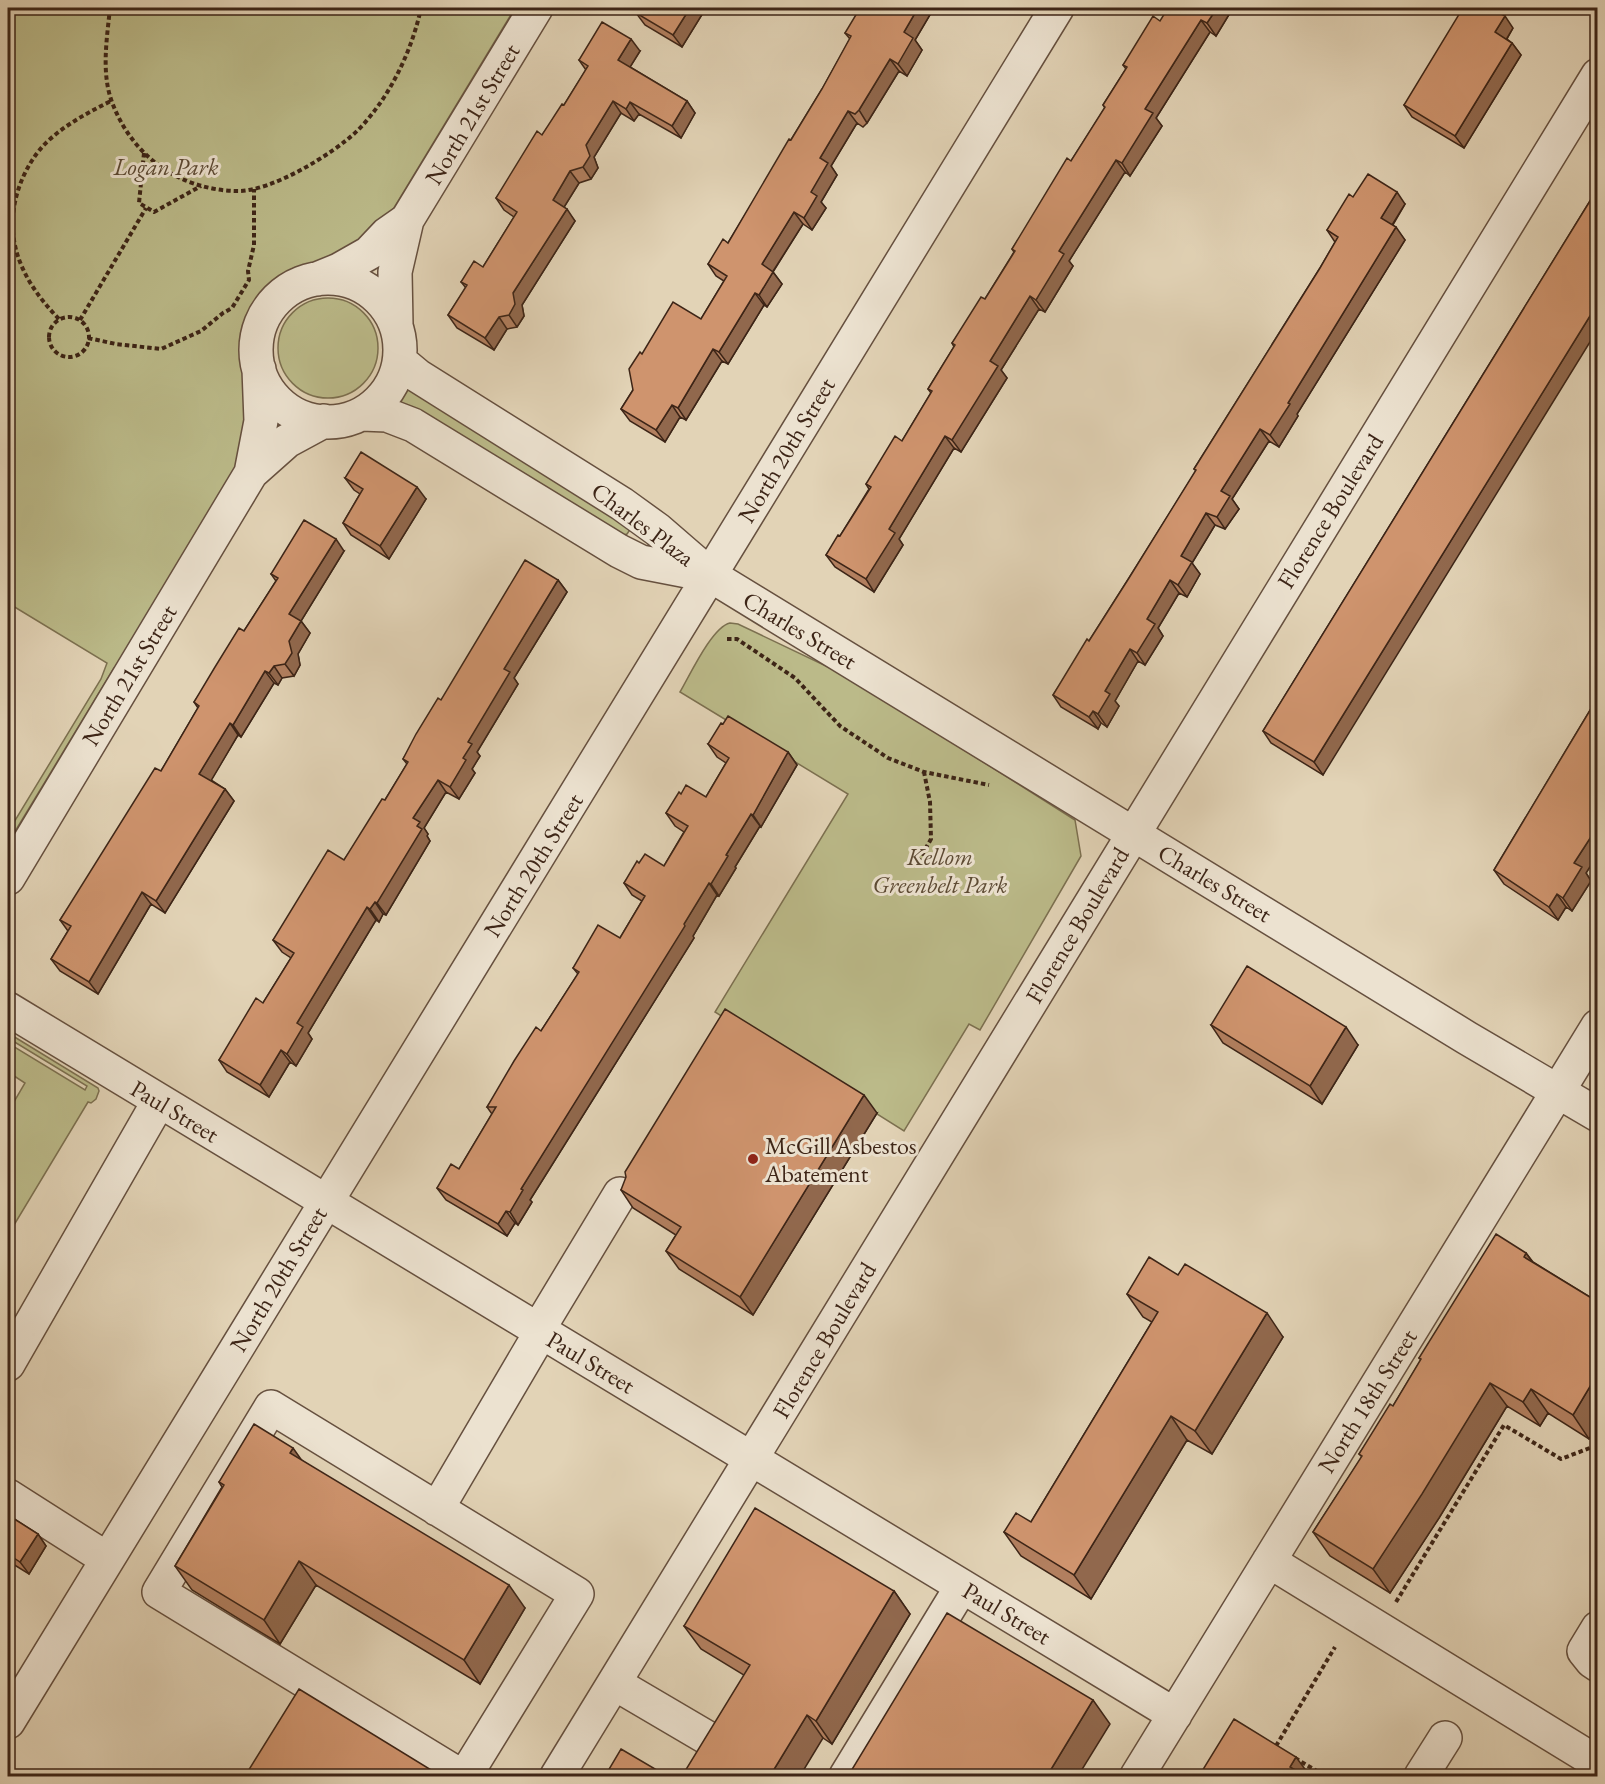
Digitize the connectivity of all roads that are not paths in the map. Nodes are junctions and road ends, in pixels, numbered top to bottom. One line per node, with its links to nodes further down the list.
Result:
1 (536, 8): 4 (street, North 21st Street)
2 (1058, 8): 12 (street, North 20th Street)
3 (1598, 75): 13 (street, Florence Boulevard)
4 (407, 220): 5 (street); 6 (street)
5 (316, 279): 6 (street); 8 (street)
6 (396, 325): 7 (street)
7 (400, 361): 9 (street); 12 (street, Charles Plaza)
8 (259, 369): 10 (street); 11 (street)
9 (362, 414): 10 (street); 12 (street, Charles Plaza)
10 (324, 421): 11 (street)
11 (251, 472): 14 (street, North 21st Street)
12 (710, 575): 13 (street, Charles Street); 21 (street, North 20th Street)
13 (1133, 833): 17 (street, Charles Street); 24 (street, Florence Boulevard)
14 (8, 878)
15 (8, 1009): 18 (street, Paul Street)
16 (1598, 1026): 17 (street, North 18th Street)
17 (1558, 1090): 19 (street, Charles Street); 28 (street, North 18th Street)
18 (159, 1101): 21 (street, Paul Street); 23 (street)
19 (1598, 1114)
20 (620, 1194): 22 (street)
21 (326, 1202): 22 (street, Paul Street); 27 (street, North 20th Street)
22 (539, 1331): 24 (street, Paul Street); 26 (street)
23 (8, 1364)
24 (751, 1459): 29 (street, Paul Street); 32 (street, Florence Boulevard)
25 (8, 1496): 27 (street)
26 (437, 1509): 38 (street); 38 (street)
27 (106, 1559): 34 (street, North 20th Street)
28 (1269, 1561): 33 (street, North 18th Street); 37 (street)
29 (962, 1586): 33 (street, Paul Street); 40 (street)
30 (1598, 1628): 31 (street)
31 (1598, 1665)
32 (615, 1683): 36 (street); 39 (street, Florence Boulevard)
33 (1175, 1714): 41 (street, North 18th Street)
34 (8, 1722)
35 (1445, 1738): 42 (street)
36 (711, 1740)
37 (1598, 1763)
38 (463, 1776)
39 (557, 1776)
40 (846, 1776)
41 (1137, 1776)
42 (1421, 1776)

